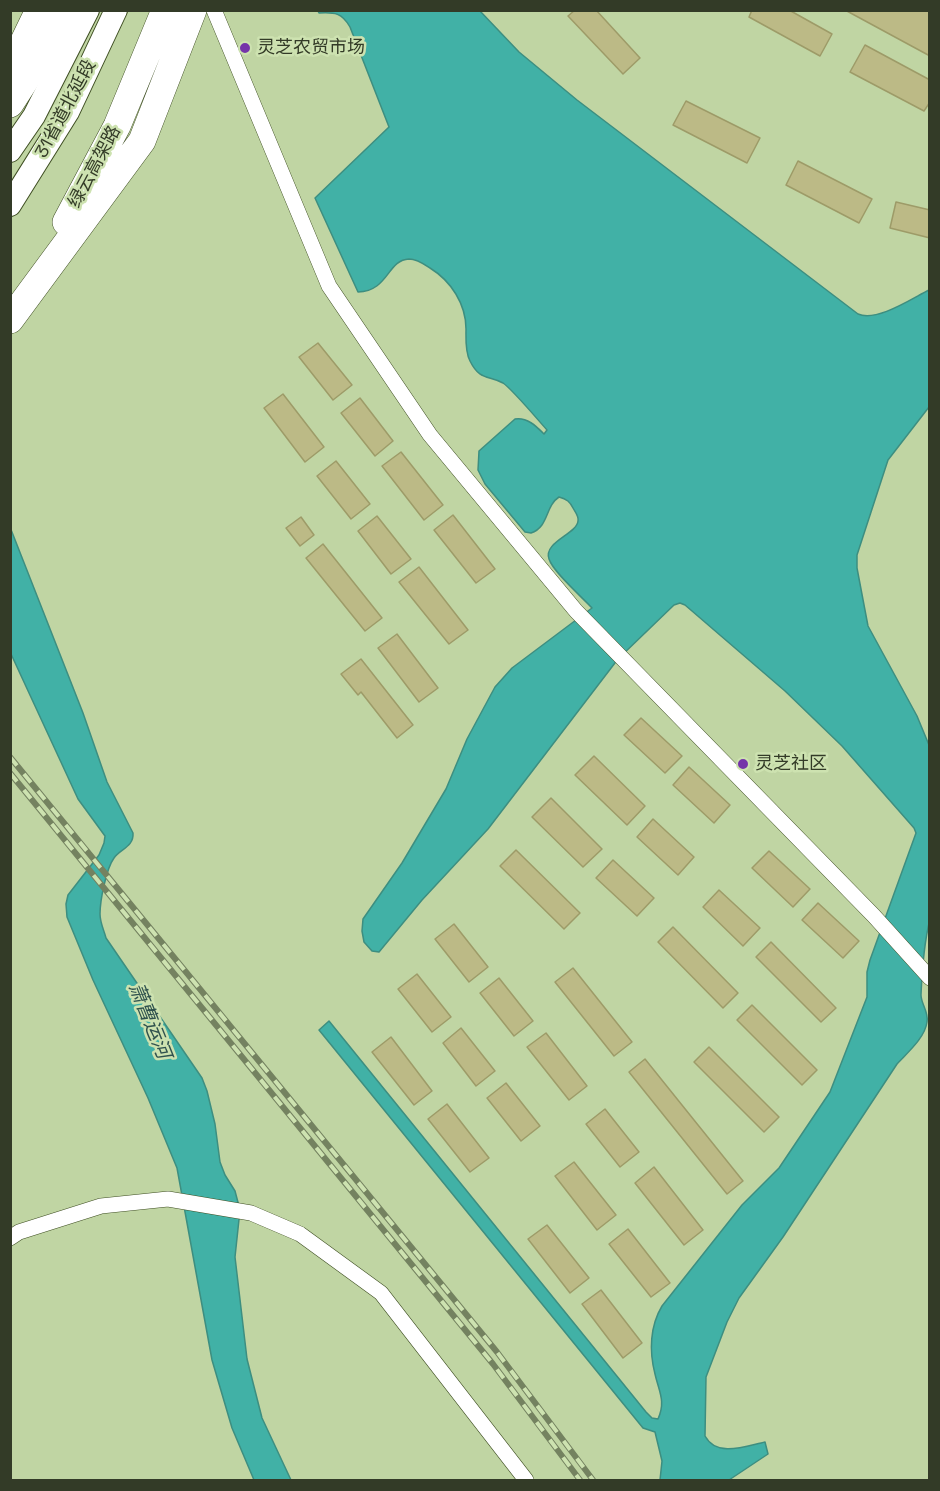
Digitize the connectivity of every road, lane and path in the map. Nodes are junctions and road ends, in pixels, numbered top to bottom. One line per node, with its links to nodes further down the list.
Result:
1 (39, 10): 9 (highway)
2 (63, 10): 10 (highway)
3 (81, 10): 10 (main road)
4 (88, 10): 11 (main road)
5 (116, 10): 12 (main road, 31省道北延段)
6 (165, 10): 13 (highway, 绿云高架路)
7 (193, 10): 13 (highway)
8 (214, 10): 14 (street)
9 (10, 70)
10 (10, 106)
11 (10, 151)
12 (10, 205)
13 (10, 318)
14 (930, 978)
15 (10, 1238): 16 (street)
16 (526, 1480)

